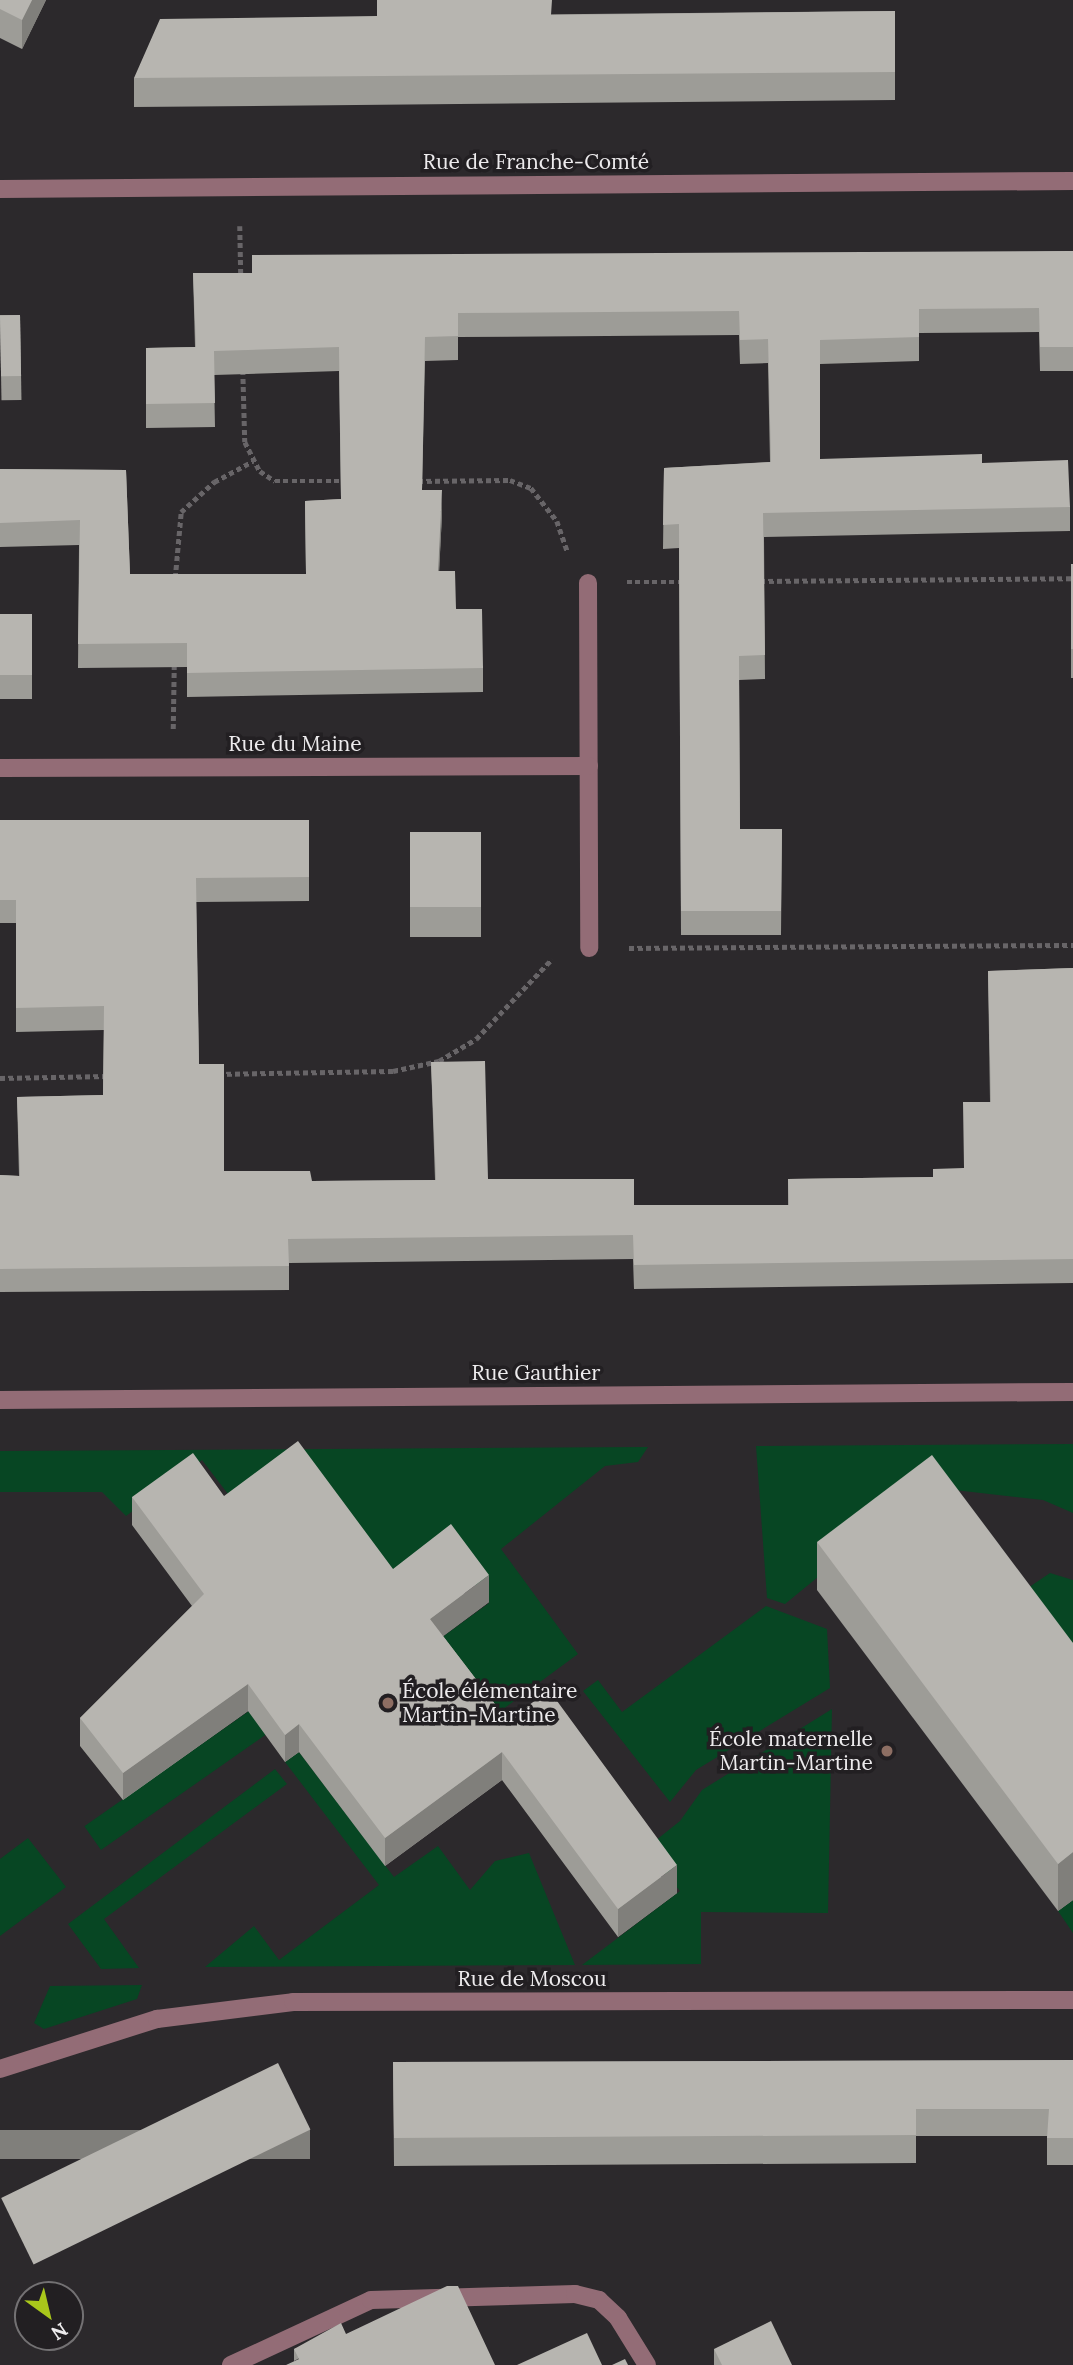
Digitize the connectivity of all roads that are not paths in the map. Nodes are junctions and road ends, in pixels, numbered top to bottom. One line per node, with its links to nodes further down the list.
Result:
1 (1073, 181): 2 (street, Rue de Franche-Comté)
2 (0, 189)
3 (588, 583): 4 (street)
4 (589, 766): 5 (street, Rue du Maine); 6 (street)
5 (0, 768)
6 (589, 948)
7 (1073, 1392): 8 (street, Rue Gauthier)
8 (0, 1400)
9 (1073, 2000): 10 (street, Rue de Moscou)
10 (0, 2069)
11 (231, 2365): 12 (street)
12 (647, 2365)

